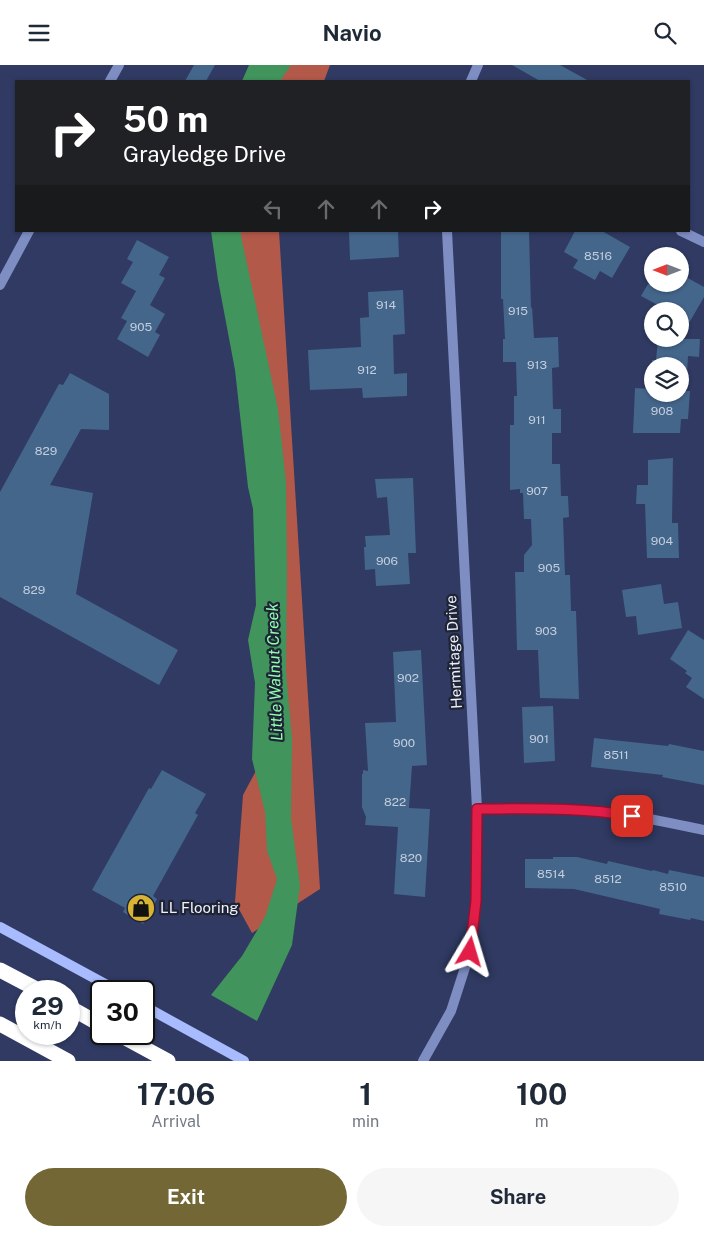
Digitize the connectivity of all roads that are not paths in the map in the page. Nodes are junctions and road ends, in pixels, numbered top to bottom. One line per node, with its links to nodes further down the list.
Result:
1 (119, 65): 3 (street)
2 (478, 65): 4 (street)
3 (111, 80)
4 (471, 80)
5 (28, 232): 9 (street)
6 (447, 232): 10 (street, Hermitage Drive)
7 (683, 232): 8 (street)
8 (704, 243)
9 (0, 285)
10 (477, 809): 11 (street); 22 (street, Hermitage Drive)
11 (704, 830)
12 (0, 927): 15 (main road)
13 (0, 970): 14 (highway)
14 (19, 980)
15 (98, 980)
16 (155, 1012): 21 (main road)
17 (0, 1024): 19 (highway)
18 (138, 1045): 20 (highway)
19 (68, 1061)
20 (168, 1061)
21 (244, 1061)
22 (423, 1061)

